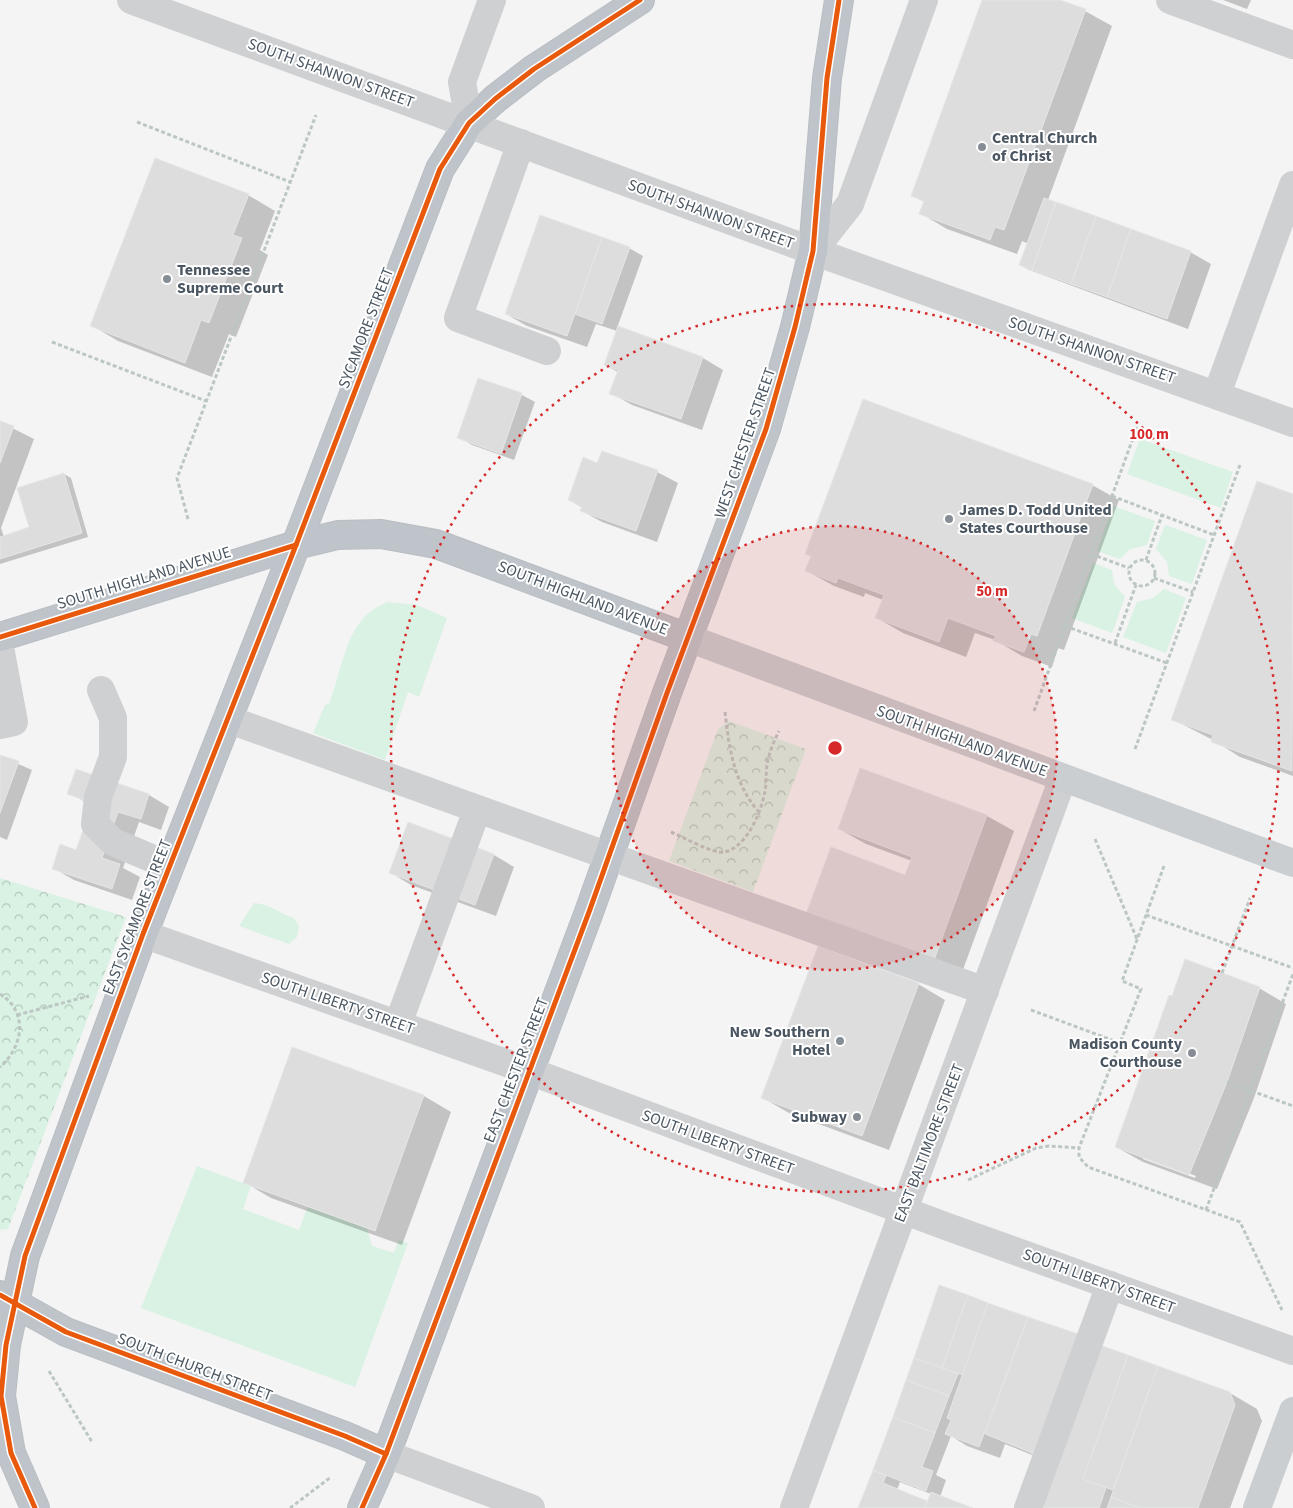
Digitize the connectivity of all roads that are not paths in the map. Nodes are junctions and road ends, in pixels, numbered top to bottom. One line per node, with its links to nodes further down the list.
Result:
1 (131, 0): 8 (street, SOUTH SHANNON STREET)
2 (492, 0): 8 (street)
3 (640, 0): 8 (highway, SYCAMORE STREET)
4 (839, 0): 11 (highway)
5 (924, 0): 11 (street, WEST CHESTER STREET)
6 (1170, 0): 7 (street)
7 (1293, 45)
8 (469, 124): 9 (street, SOUTH SHANNON STREET); 15 (highway, SYCAMORE STREET)
9 (521, 143): 11 (street, SOUTH SHANNON STREET); 12 (street)
10 (1293, 186): 13 (street)
11 (813, 251): 13 (street, SOUTH SHANNON STREET); 17 (highway, WEST CHESTER STREET)
12 (547, 351)
13 (1217, 394): 14 (street, SOUTH SHANNON STREET)
14 (1293, 423)
15 (296, 545): 16 (highway, SOUTH HIGHLAND AVENUE); 17 (highway, SOUTH HIGHLAND AVENUE); 20 (highway, EAST SYCAMORE STREET)
16 (0, 636)
17 (688, 638): 22 (main road, SOUTH HIGHLAND AVENUE); 24 (highway, EAST CHESTER STREET)
18 (0, 647): 21 (street)
19 (101, 690): 26 (street)
20 (227, 719): 23 (street); 26 (highway, EAST SYCAMORE STREET)
21 (0, 725)
22 (1063, 778): 25 (main road, SOUTH HIGHLAND AVENUE); 28 (street, EAST BALTIMORE STREET)
23 (477, 810): 24 (street); 29 (street)
24 (608, 858): 28 (street); 30 (highway, EAST CHESTER STREET)
25 (1293, 863)
26 (170, 866): 27 (highway, EAST SYCAMORE STREET)
27 (143, 934): 29 (street, SOUTH LIBERTY STREET); 33 (highway, EAST SYCAMORE STREET)
28 (985, 991): 31 (street, EAST BALTIMORE STREET)
29 (398, 1024): 30 (street, SOUTH LIBERTY STREET)
30 (529, 1071): 31 (street, SOUTH LIBERTY STREET); 36 (highway, EAST CHESTER STREET)
31 (904, 1211): 32 (street, SOUTH LIBERTY STREET); 40 (street, EAST BALTIMORE STREET)
32 (1110, 1285): 34 (street, SOUTH LIBERTY STREET); 41 (street)
33 (7, 1299): 36 (highway, SOUTH CHURCH STREET); 37 (highway, EAST SYCAMORE STREET)
34 (1293, 1351)
35 (1293, 1411): 42 (main road)
36 (386, 1454): 38 (highway, EAST CHESTER STREET); 39 (street, SOUTH CHURCH STREET)
37 (35, 1508)
38 (362, 1508)
39 (531, 1508)
40 (794, 1508)
41 (1028, 1508)
42 (1257, 1508)

